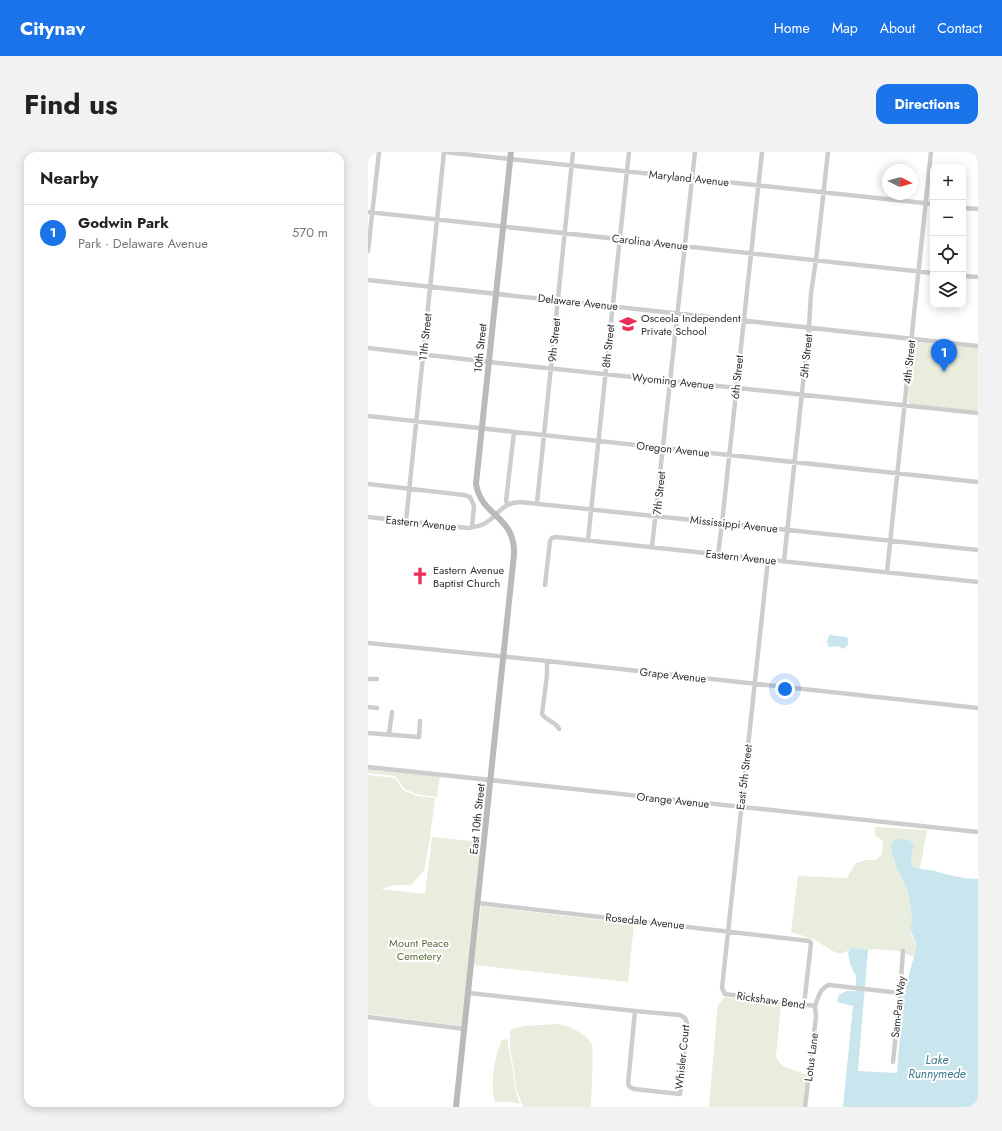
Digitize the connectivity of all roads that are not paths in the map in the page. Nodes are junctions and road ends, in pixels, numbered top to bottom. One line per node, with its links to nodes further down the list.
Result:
1 (379, 152): 20 (street)
2 (445, 152): 10 (street, Maryland Avenue); 21 (street, 11th Street)
3 (512, 152): 10 (street, 10th Street)
4 (572, 152): 11 (street, 9th Street)
5 (629, 152): 12 (street, 8th Street)
6 (695, 152): 13 (street, 7th Street)
7 (762, 152): 14 (street, 6th Street)
8 (828, 152): 15 (street, 5th Street)
9 (931, 152): 16 (street, 4th Street)
10 (511, 159): 11 (street, Maryland Avenue); 22 (street, 10th Street)
11 (571, 166): 12 (street, Maryland Avenue); 23 (street, 9th Street)
12 (627, 172): 13 (street, Maryland Avenue); 24 (street, 8th Street)
13 (692, 178): 14 (street, Maryland Avenue); 25 (street, 7th Street)
14 (758, 186): 15 (street, Maryland Avenue); 27 (street, 6th Street)
15 (823, 193): 16 (street, Maryland Avenue); 28 (street, 5th Street)
16 (926, 204): 17 (street, Maryland Avenue); 29 (street, 4th Street)
17 (930, 204)
18 (966, 208): 19 (street)
19 (978, 209)
20 (370, 212): 21 (street, Carolina Avenue); 26 (street)
21 (438, 220): 22 (street, Carolina Avenue); 34 (street, 11th Street)
22 (503, 226): 23 (street, Carolina Avenue); 35 (street, 10th Street)
23 (565, 233): 24 (street, Carolina Avenue); 36 (street, 9th Street)
24 (620, 239): 25 (street, Carolina Avenue); 37 (street, 8th Street)
25 (685, 246): 27 (street, Carolina Avenue); 38 (street, 7th Street)
26 (368, 251)
27 (751, 254): 28 (street, Carolina Avenue); 39 (street, 6th Street)
28 (816, 260): 29 (street, Carolina Avenue); 40 (street, 5th Street)
29 (919, 271): 30 (street, Carolina Avenue); 41 (street, 4th Street)
30 (930, 272)
31 (966, 276): 32 (street)
32 (978, 277)
33 (368, 280): 34 (street, Delaware Avenue)
34 (431, 287): 35 (street, Delaware Avenue); 44 (street, 11th Street)
35 (496, 293): 36 (street, Delaware Avenue); 45 (street, 10th Street)
36 (558, 300): 37 (street, Delaware Avenue); 46 (street, 9th Street)
37 (612, 306): 38 (street, Delaware Avenue); 47 (street, 8th Street)
38 (678, 313): 39 (street, Delaware Avenue); 48 (street, 7th Street)
39 (744, 320): 40 (street, Delaware Avenue); 49 (street, 6th Street)
40 (809, 327): 41 (street, Delaware Avenue); 50 (street, 5th Street)
41 (912, 338): 42 (street, Delaware Avenue); 51 (street, 4th Street)
42 (978, 346)
43 (368, 348): 44 (street, Wyoming Avenue)
44 (423, 354): 45 (street, Wyoming Avenue); 54 (street, 11th Street)
45 (489, 362): 46 (street, Wyoming Avenue); 55 (street, 10th Street)
46 (551, 368): 47 (street, Wyoming Avenue); 57 (street, 9th Street)
47 (605, 373): 48 (street, Wyoming Avenue); 58 (street, 8th Street)
48 (671, 380): 49 (street, Wyoming Avenue); 59 (street, 7th Street)
49 (736, 387): 50 (street, Wyoming Avenue); 60 (street, 6th Street)
50 (802, 394): 51 (street, Wyoming Avenue); 61 (street, 5th Street)
51 (905, 405): 52 (street, Wyoming Avenue); 62 (street, 4th Street)
52 (978, 413)
53 (368, 416): 54 (street, Oregon Avenue)
54 (416, 422): 55 (street, Oregon Avenue); 65 (street, 11th Street)
55 (482, 428): 56 (street, Oregon Avenue); 69 (street, 10th Street)
56 (514, 432): 57 (street, Oregon Avenue); 67 (street)
57 (544, 435): 58 (street, Oregon Avenue); 66 (street, 9th Street)
58 (598, 441): 59 (street, Oregon Avenue); 68 (street, 8th Street)
59 (664, 448): 60 (street, Oregon Avenue); 70 (street, 7th Street)
60 (729, 455): 61 (street, Oregon Avenue); 73 (street, 6th Street)
61 (795, 462): 62 (street, Oregon Avenue); 75 (street, 5th Street)
62 (898, 473): 63 (street, Oregon Avenue); 78 (street, 4th Street)
63 (978, 482)
64 (368, 484): 65 (street)
65 (409, 489): 72 (street, 11th Street); 74 (street)
66 (537, 503): 67 (street, Mississippi Avenue); 68 (street, Mississippi Avenue)
67 (508, 504): 69 (street)
68 (592, 509): 70 (street, Mississippi Avenue); 77 (street, 8th Street)
69 (495, 515): 74 (street, Eastern Avenue); 76 (street, 10th Street)
70 (656, 516): 73 (street, Mississippi Avenue); 79 (street, 7th Street)
71 (368, 517): 72 (street, Eastern Avenue)
72 (406, 521): 74 (street, Eastern Avenue)
73 (722, 523): 75 (street, Mississippi Avenue); 81 (street, 6th Street)
74 (472, 527)
75 (787, 529): 78 (street, Mississippi Avenue); 83 (street, 5th Street)
76 (511, 533): 88 (street, East 10th Street)
77 (588, 540): 79 (street, Eastern Avenue); 86 (street, Eastern Avenue)
78 (890, 541): 80 (street, Mississippi Avenue); 84 (street, 4th Street)
79 (652, 547): 81 (street, Eastern Avenue)
80 (978, 550)
81 (718, 555): 82 (street, Eastern Avenue)
82 (768, 560): 83 (street, Eastern Avenue); 92 (street, East 5th Street)
83 (784, 561): 84 (street, Eastern Avenue)
84 (887, 572): 85 (street, Eastern Avenue)
85 (978, 582)
86 (545, 585)
87 (368, 643): 88 (street, Grape Avenue)
88 (503, 656): 89 (street, Grape Avenue); 102 (street, East 10th Street)
89 (547, 661): 92 (street, Grape Avenue); 98 (street)
90 (368, 679): 91 (street)
91 (377, 680)
92 (755, 684): 95 (street, Grape Avenue); 103 (street, East 5th Street)
93 (368, 707): 94 (street)
94 (377, 708)
95 (978, 708)
96 (392, 712): 100 (street)
97 (420, 721): 100 (street)
98 (559, 729)
99 (368, 733): 100 (street)
100 (389, 734)
101 (368, 767): 102 (street, Orange Avenue)
102 (491, 780): 103 (street, Orange Avenue); 105 (street, East 10th Street)
103 (740, 807): 104 (street, Orange Avenue); 106 (street, East 5th Street)
104 (978, 832)
105 (478, 903): 106 (street, Rosedale Avenue); 108 (street, East 10th Street)
106 (728, 931): 110 (street, East 5th Street); 111 (street, Rosedale Avenue)
107 (903, 951): 109 (street, Sam-Pan Way)
108 (469, 993): 113 (street, Whisler Court); 115 (street, East 10th Street)
109 (900, 993): 112 (street, Rickshaw Bend); 116 (street, Sam-Pan Way)
110 (725, 994): 111 (street, Rickshaw Bend)
111 (804, 1005): 112 (street, Rickshaw Bend)
112 (815, 1006): 118 (street, Lotus Lane)
113 (635, 1011): 113 (street, Whisler Court)
114 (368, 1017): 115 (street)
115 (465, 1029): 117 (street, East 10th Street)
116 (892, 1062)
117 (456, 1107)
118 (806, 1107)

